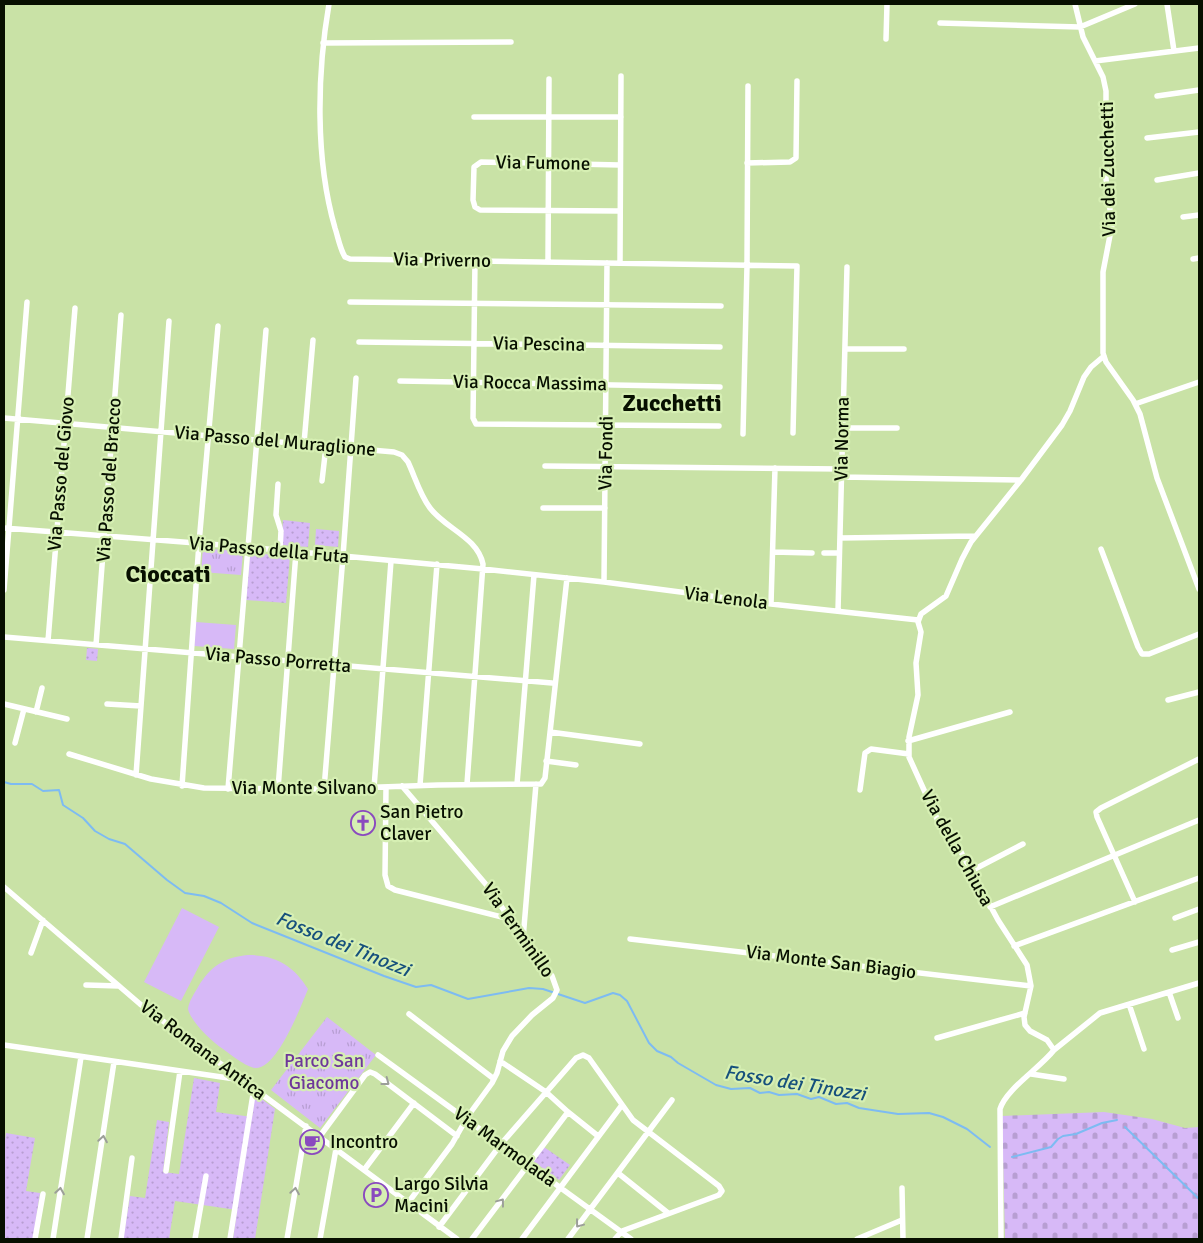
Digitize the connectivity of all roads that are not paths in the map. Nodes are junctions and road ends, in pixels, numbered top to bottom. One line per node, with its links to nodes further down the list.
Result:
1 (329, 4): 10 (street, Via Priverno)
2 (887, 4): 8 (street)
3 (1075, 4): 7 (street, Via dei Zucchetti)
4 (1135, 4): 7 (street)
5 (1167, 4): 12 (street)
6 (940, 22): 7 (street)
7 (1080, 27): 13 (street, Via dei Zucchetti)
8 (886, 39)
9 (511, 42): 10 (street)
10 (323, 43): 34 (street, Via Priverno)
11 (1199, 48): 12 (street)
12 (1174, 51): 13 (street)
13 (1095, 61): 57 (street, Via dei Zucchetti)
14 (621, 76): 22 (street)
15 (549, 79): 21 (street)
16 (796, 81): 25 (street)
17 (748, 86): 25 (street)
18 (1199, 90): 19 (street)
19 (1157, 96)
20 (474, 117): 21 (street)
21 (549, 117): 22 (street); 26 (street)
22 (621, 117): 27 (street)
23 (1199, 132): 24 (street)
24 (1147, 138)
25 (747, 163): 38 (street)
26 (548, 164): 27 (street, Via Fumone); 30 (street); 30 (street, Via Fumone)
27 (620, 165): 31 (street)
28 (1199, 173): 29 (street)
29 (1157, 180)
30 (548, 210): 31 (street, Via Fumone); 35 (street)
31 (620, 211): 37 (street)
32 (1199, 215): 33 (street)
33 (1183, 217)
34 (475, 261): 35 (street, Via Priverno); 42 (street)
35 (548, 262): 36 (street, Via Priverno)
36 (607, 263): 37 (street, Via Priverno); 43 (street, Via Fondi)
37 (620, 263): 38 (street, Via Priverno)
38 (747, 266): 74 (street, Via Priverno); 75 (street)
39 (847, 267): 55 (street, Via Norma)
40 (27, 302): 66 (street)
41 (350, 302): 42 (street)
42 (475, 304): 43 (street); 52 (street)
43 (607, 305): 44 (street); 53 (street, Via Fondi)
44 (721, 306)
45 (75, 308): 67 (street, Via Passo del Giovo)
46 (121, 315): 70 (street, Via Passo del Bracco)
47 (169, 321): 73 (street)
48 (218, 326): 76 (street)
49 (266, 330): 77 (street)
50 (313, 340): 78 (street)
51 (359, 342): 52 (street, Via Pescina)
52 (474, 344): 53 (street, Via Pescina); 60 (street)
53 (607, 345): 54 (street, Via Pescina); 62 (street, Via Fondi)
54 (720, 347)
55 (845, 349): 56 (street); 71 (street, Via Norma)
56 (904, 349)
57 (1104, 356): 64 (street, Via dei Zucchetti); 86 (street)
58 (356, 378): 80 (street)
59 (400, 381): 60 (street, Via Rocca Massima)
60 (474, 382): 62 (street, Via Rocca Massima); 68 (street)
61 (1199, 382): 64 (street)
62 (606, 385): 63 (street, Via Rocca Massima); 68 (street, Via Fondi)
63 (720, 387)
64 (1135, 404): 113 (street, Via dei Zucchetti)
65 (4, 418): 66 (street, Via Passo del Muraglione)
66 (19, 419): 67 (street, Via Passo del Muraglione); 91 (street)
67 (66, 423): 70 (street, Via Passo del Muraglione); 92 (street, Via Passo del Giovo)
68 (606, 426): 69 (street); 82 (street, Via Fondi)
69 (719, 426)
70 (113, 427): 73 (street, Via Passo del Muraglione); 93 (street, Via Passo del Bracco)
71 (843, 428): 72 (street); 84 (street, Via Norma)
72 (897, 428)
73 (161, 431): 76 (street, Via Passo del Muraglione); 96 (street)
74 (793, 433)
75 (743, 434)
76 (209, 436): 77 (street, Via Passo del Muraglione); 97 (street)
77 (258, 440): 78 (street, Via Passo del Muraglione); 98 (street)
78 (304, 444): 79 (street, Via Passo del Muraglione)
79 (326, 446): 80 (street, Via Passo del Muraglione); 87 (street)
80 (351, 448): 106 (street); 109 (street, Via Passo del Muraglione)
81 (545, 466): 82 (street)
82 (606, 466): 83 (street); 90 (street, Via Fondi)
83 (775, 468): 84 (street); 102 (street)
84 (842, 469): 85 (street, Via Norma)
85 (841, 478): 86 (street); 95 (street, Via Norma)
86 (1021, 480): 94 (street)
87 (322, 481)
88 (278, 484): 100 (street)
89 (544, 508): 90 (street)
90 (605, 508): 112 (street, Via Fondi)
91 (6, 528): 92 (street, Via Passo della Futa); 114 (street)
92 (56, 532): 93 (street, Via Passo della Futa); 120 (street, Via Passo del Giovo)
93 (104, 536): 96 (street, Via Passo della Futa); 121 (street, Via Passo del Bracco)
94 (975, 536): 95 (street); 117 (street)
95 (840, 538): 105 (street, Via Norma)
96 (153, 540): 97 (street, Via Passo della Futa); 122 (street)
97 (200, 543): 98 (street, Via Passo della Futa); 123 (street)
98 (248, 547): 100 (street, Via Passo della Futa); 124 (street)
99 (1101, 549): 118 (street)
100 (280, 550): 101 (street, Via Passo della Futa)
101 (296, 552): 106 (street, Via Passo della Futa); 125 (street)
102 (773, 552): 104 (street); 115 (street)
103 (824, 552): 105 (street)
104 (812, 553)
105 (839, 553): 116 (street, Via Norma)
106 (344, 556): 107 (street, Via Passo della Futa); 126 (street)
107 (390, 561): 108 (street, Via Passo della Futa); 127 (street)
108 (437, 564): 109 (street, Via Passo della Futa); 128 (street)
109 (483, 569): 110 (street, Via Passo della Futa); 129 (street)
110 (534, 575): 111 (street, Via Lenola); 130 (street)
111 (567, 578): 112 (street, Via Lenola); 142 (street)
112 (604, 582): 115 (street, Via Lenola)
113 (1199, 588)
114 (4, 590)
115 (771, 604): 116 (street, Via Lenola)
116 (838, 611): 117 (street, Via Lenola)
117 (918, 620): 143 (street, Via della Chiusa)
118 (1199, 634)
119 (4, 637): 120 (street, Via Passo Porretta)
120 (48, 641): 121 (street, Via Passo Porretta)
121 (96, 644): 122 (street, Via Passo Porretta)
122 (145, 649): 123 (street, Via Passo Porretta); 137 (street)
123 (191, 652): 124 (street, Via Passo Porretta); 156 (street)
124 (238, 656): 125 (street, Via Passo Porretta); 160 (street)
125 (288, 660): 126 (street, Via Passo Porretta); 161 (street)
126 (333, 664): 127 (street, Via Passo Porretta); 162 (street)
127 (383, 669): 128 (street, Via Passo Porretta); 158 (street)
128 (428, 672): 129 (street, Via Passo Porretta); 155 (street)
129 (475, 676): 130 (street, Via Passo Porretta); 152 (street)
130 (525, 681): 131 (street, Via Passo Porretta); 153 (street)
131 (552, 683)
132 (42, 688): 139 (street)
133 (1199, 692): 134 (street)
134 (1168, 700)
135 (4, 704): 138 (street)
136 (107, 704): 137 (street)
137 (141, 706): 151 (street)
138 (24, 709): 139 (street); 144 (street)
139 (36, 712): 141 (street)
140 (1010, 712): 143 (street)
141 (67, 720)
142 (550, 732): 145 (street); 149 (street)
143 (908, 741): 147 (street, Via della Chiusa)
144 (15, 743)
145 (640, 744)
146 (69, 754): 151 (street, Via Monte Silvano)
147 (909, 754): 163 (street); 167 (street, Via della Chiusa)
148 (1199, 759): 166 (street)
149 (546, 760): 150 (street); 154 (street)
150 (576, 765)
151 (136, 775): 156 (street, Via Monte Silvano)
152 (467, 784): 153 (street, Via Monte Silvano); 155 (street, Via Monte Silvano)
153 (517, 784): 154 (street, Via Monte Silvano)
154 (540, 784): 177 (street)
155 (420, 785): 157 (street, Via Monte Silvano)
156 (182, 786): 160 (street, Via Monte Silvano)
157 (402, 786): 159 (street, Via Monte Silvano); 174 (street, Via Terminillo)
158 (374, 788): 159 (street, Via Monte Silvano); 162 (street, Via Monte Silvano)
159 (386, 788): 174 (street)
160 (228, 789): 161 (street, Via Monte Silvano)
161 (278, 789): 162 (street, Via Monte Silvano)
162 (324, 789)
163 (860, 790)
164 (1199, 820): 166 (street)
165 (1023, 844): 167 (street)
166 (1115, 856): 170 (street); 171 (street)
167 (970, 871): 171 (street, Via della Chiusa)
168 (1199, 878): 170 (street)
169 (4, 887): 175 (street, Via Romana Antica)
170 (1135, 902): 179 (street)
171 (990, 907): 179 (street, Via della Chiusa)
172 (1199, 909): 173 (street)
173 (1175, 918)
174 (510, 919): 177 (street, Via Terminillo)
175 (43, 920): 181 (street); 184 (street, Via Romana Antica)
176 (630, 939): 185 (street, Via Monte San Biagio)
177 (523, 940): 197 (street, Via Terminillo)
178 (1199, 942): 180 (street)
179 (1014, 946): 185 (street, Via della Chiusa)
180 (1172, 950)
181 (31, 954)
182 (1199, 982): 186 (street)
183 (86, 985): 184 (street)
184 (120, 986): 202 (street, Via Romana Antica)
185 (1031, 986): 188 (street, Via della Chiusa)
186 (1169, 992): 187 (street); 190 (street)
187 (1129, 1004): 193 (street); 194 (street)
188 (1025, 1013): 191 (street); 194 (street)
189 (409, 1014): 203 (street)
190 (1178, 1018)
191 (937, 1038)
192 (4, 1045): 196 (street)
193 (1144, 1049)
194 (1054, 1050): 200 (street)
195 (378, 1055): 210 (street, Via Marmolada)
196 (81, 1057): 198 (street); 234 (street, one-way to 196)
197 (500, 1061): 203 (street, Via Terminillo); 205 (street)
198 (114, 1062): 199 (street); 235 (street, one-way to 198)
199 (180, 1071): 202 (street); 221 (street)
200 (1031, 1074): 201 (street); 249 (street)
201 (1064, 1079)
202 (244, 1080): 204 (street, Via Romana Antica)
203 (494, 1080): 210 (street, Via Terminillo)
204 (254, 1088): 211 (street, Via Romana Antica); 238 (street)
205 (546, 1092): 208 (street); 209 (street); 216 (street)
206 (672, 1100): 212 (street)
207 (414, 1103): 213 (street, one-way to 207); 214 (street); 220 (street)
208 (622, 1105): 212 (street); 215 (street)
209 (568, 1112): 215 (street); 219 (street)
210 (466, 1119): 214 (street, Via Terminillo); 216 (street, Via Marmolada)
211 (306, 1126): 213 (street, Via Romana Antica); 239 (street, one-way to 211)
212 (648, 1132): 222 (street); 229 (street)
213 (320, 1136): 217 (street, Via Romana Antica)
214 (457, 1136): 227 (street, Via Terminillo)
215 (598, 1136): 224 (street)
216 (500, 1144): 219 (street, Via Marmolada); 231 (street)
217 (336, 1148): 220 (street, Via Romana Antica); 240 (street)
218 (132, 1158): 236 (street)
219 (529, 1164): 224 (street, Via Marmolada); 242 (street, one-way to 219)
220 (364, 1170): 227 (street, Via Romana Antica)
221 (166, 1171)
222 (618, 1173): 228 (street); 229 (street)
223 (206, 1176): 237 (street)
224 (561, 1187): 228 (street, Via Marmolada); 243 (street)
225 (902, 1188): 230 (street)
226 (42, 1194): 233 (street)
227 (408, 1203): 231 (street, Via Romana Antica)
228 (591, 1209): 232 (street, Via Marmolada); 244 (street, one-way to 244)
229 (668, 1213): 232 (street)
230 (902, 1220): 247 (street); 248 (street)
231 (439, 1227): 241 (street, Via Romana Antica)
232 (622, 1231): 245 (street); 246 (street, Via Marmolada)
233 (36, 1239)
234 (53, 1239)
235 (88, 1239)
236 (120, 1239)
237 (195, 1239)
238 (230, 1239)
239 (287, 1239)
240 (320, 1239)
241 (456, 1239)
242 (472, 1239)
243 (522, 1239)
244 (568, 1239)
245 (615, 1239)
246 (631, 1239)
247 (857, 1239)
248 (903, 1239)
249 (1001, 1239)

